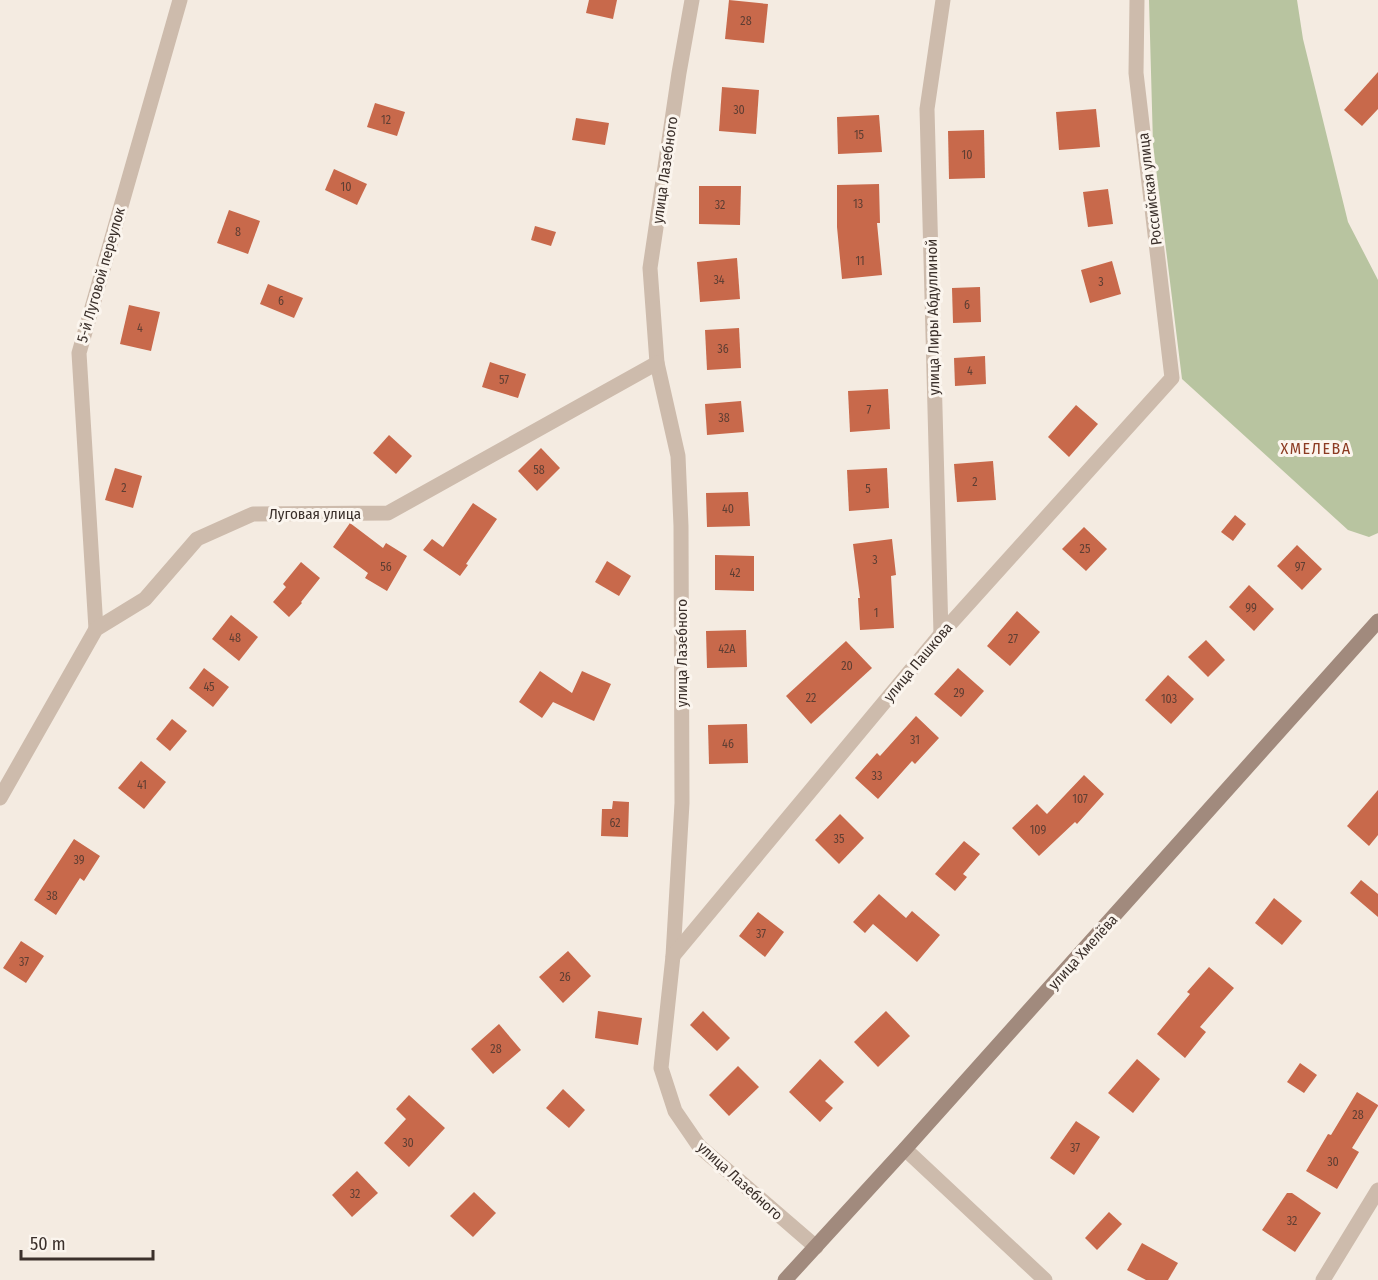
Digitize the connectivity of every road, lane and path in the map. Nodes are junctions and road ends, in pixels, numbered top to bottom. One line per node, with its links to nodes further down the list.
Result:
1 (180, 0): 8 (street, 5-й Луговой переулок)
2 (692, 0): 5 (street, улица Лазебного)
3 (943, 0): 9 (street, улица Лиры Абдуллиной)
4 (1137, 0): 6 (street, Российская улица)
5 (657, 363): 8 (street, Луговая улица); 11 (street, улица Лазебного)
6 (1172, 378): 9 (street, улица Пашкова)
7 (1378, 621): 12 (main road, улица Хмелёва)
8 (96, 629): 10 (street, Луговая улица)
9 (941, 634): 11 (street, улица Пашкова)
10 (0, 798)
11 (673, 956): 14 (street, улица Лазебного)
12 (905, 1149): 14 (main road, улица Хмелёва); 17 (street)
13 (1378, 1190): 18 (street)
14 (816, 1247): 15 (main road, улица Хмелёва); 16 (main road)
15 (785, 1280)
16 (790, 1280)
17 (1045, 1280)
18 (1323, 1280)

